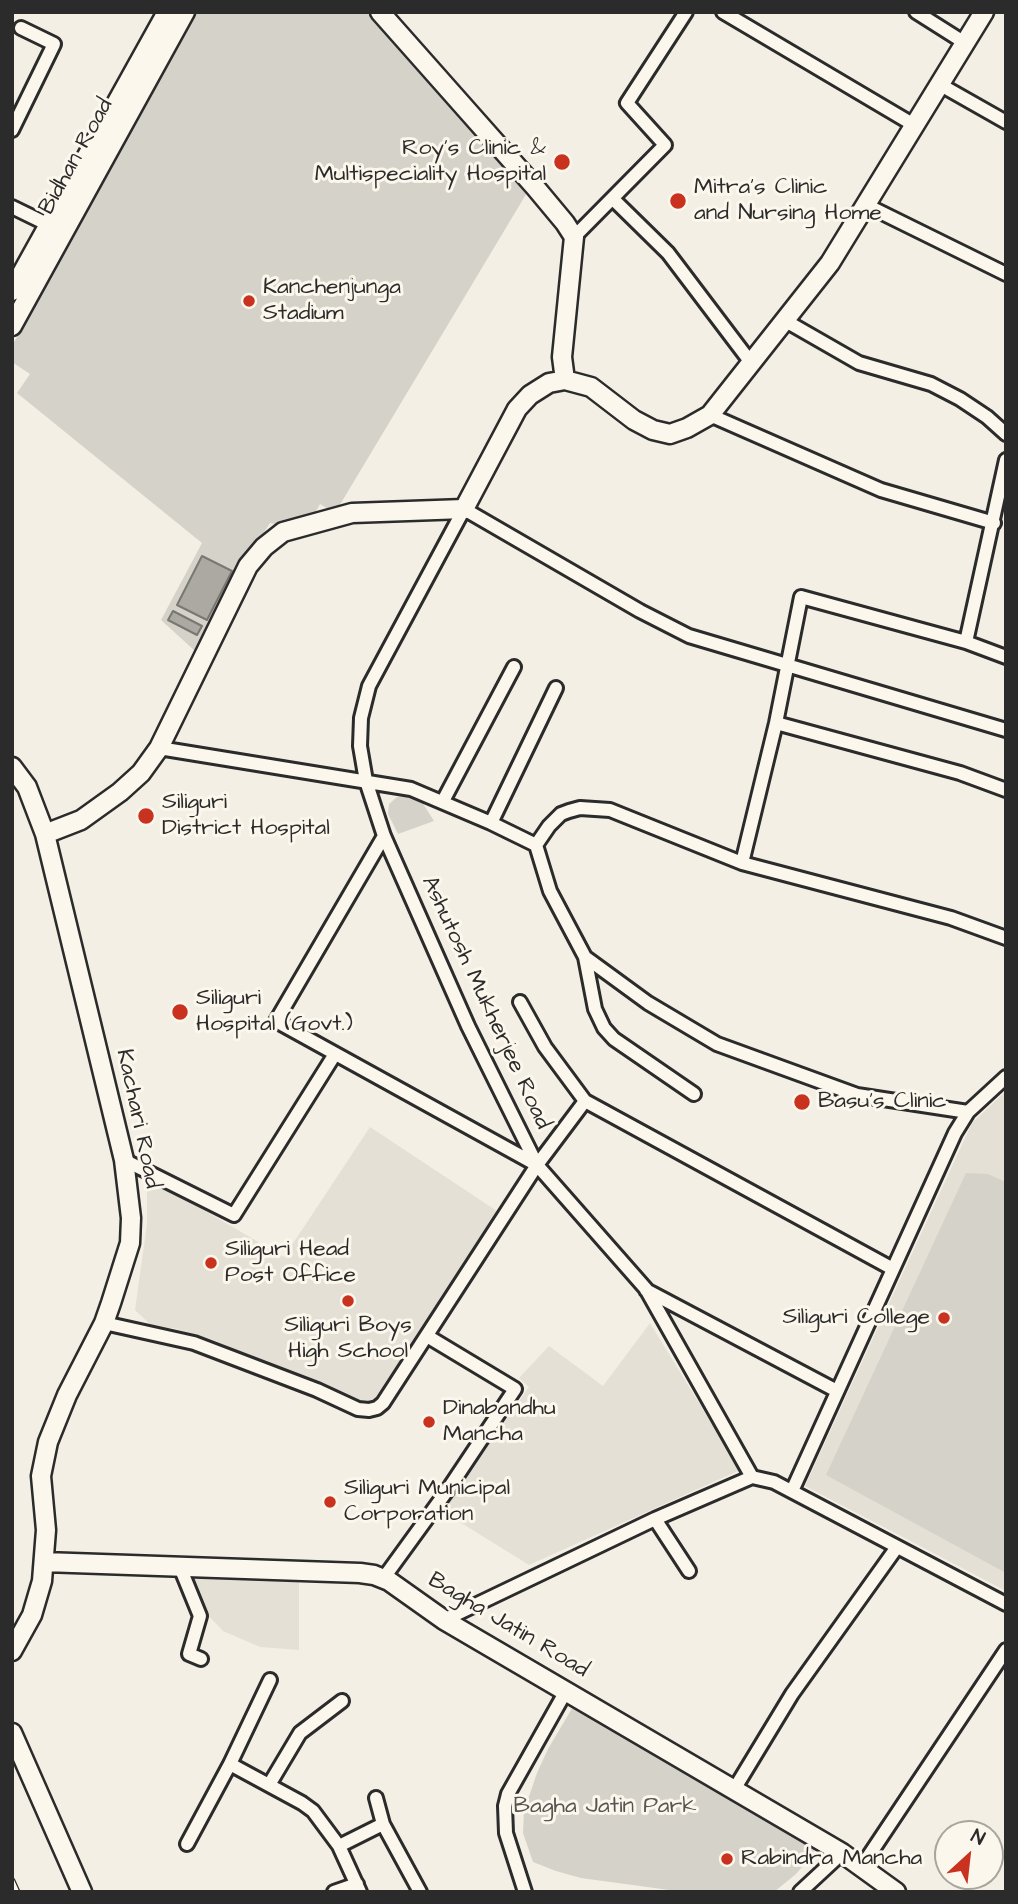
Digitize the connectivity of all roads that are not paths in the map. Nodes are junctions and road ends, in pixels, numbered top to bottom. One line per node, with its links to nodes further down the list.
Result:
1 (167, 12): 10 (street, Bidhan Road)
2 (185, 12): 10 (street, Bidhan Road)
3 (380, 12): 19 (street)
4 (686, 12): 15 (street)
5 (723, 12): 13 (street)
6 (916, 12): 9 (street)
7 (984, 12): 9 (street)
8 (21, 28): 14 (street)
9 (965, 43): 11 (street)
10 (143, 71): 18 (street, Bidhan Road)
11 (939, 84): 12 (street); 13 (street)
12 (1006, 122)
13 (914, 125): 16 (street)
14 (12, 130)
15 (612, 199): 19 (street); 24 (street)
16 (866, 205): 20 (street); 22 (street)
17 (12, 207): 18 (street)
18 (56, 229): 21 (street, Bidhan Road); 23 (street, Bidhan Road)
19 (574, 237): 25 (street)
20 (1006, 274)
21 (12, 291)
22 (784, 320): 24 (street); 27 (street)
23 (12, 326)
24 (752, 364): 26 (street)
25 (565, 380): 26 (street); 29 (street)
26 (710, 415): 30 (street)
27 (1006, 434)
28 (1006, 460): 30 (street)
29 (464, 509): 33 (street); 38 (street); 40 (street, Ashutosh Mukherjee Road)
30 (994, 523): 31 (street)
31 (966, 642): 32 (street); 33 (street)
32 (1006, 657)
33 (788, 664): 36 (street); 37 (street)
34 (514, 667): 42 (street)
35 (556, 688): 43 (street)
36 (776, 723): 41 (street); 47 (street)
37 (1006, 730)
38 (159, 748): 40 (street); 44 (street)
39 (12, 767): 44 (street, Kachari Road)
40 (366, 780): 42 (street); 45 (street, Ashutosh Mukherjee Road)
41 (1006, 790)
42 (443, 801): 43 (street)
43 (491, 823): 46 (street)
44 (45, 834): 56 (street, Kachari Road)
45 (384, 836): 51 (street); 57 (street, Ashutosh Mukherjee Road)
46 (537, 845): 47 (street); 49 (street)
47 (742, 863): 48 (street)
48 (1006, 938)
49 (585, 957): 53 (street); 55 (street)
50 (520, 1002): 54 (street)
51 (335, 1054): 56 (street); 57 (street)
52 (1006, 1077): 55 (street)
53 (694, 1094)
54 (585, 1101): 57 (street); 58 (street)
55 (968, 1112): 58 (street)
56 (124, 1160): 60 (street, Kachari Road)
57 (537, 1164): 59 (street, Ashutosh Mukherjee Road); 61 (street)
58 (893, 1269): 62 (street)
59 (646, 1289): 62 (street); 63 (street, Ashutosh Mukherjee Road)
60 (104, 1324): 61 (street); 67 (street, Kachari Road)
61 (427, 1336): 70 (street)
62 (837, 1391): 64 (street)
63 (751, 1477): 64 (street); 65 (street)
64 (792, 1491): 66 (street)
65 (655, 1519): 69 (street); 72 (street)
66 (897, 1547): 71 (street); 82 (street)
67 (44, 1562): 68 (street, Bagha Jatin Road); 74 (street, Kachari Road)
68 (180, 1567): 70 (street, Bagha Jatin Road); 75 (street)
69 (689, 1571)
70 (383, 1579): 72 (street, Bagha Jatin Road)
71 (1006, 1604)
72 (444, 1620): 77 (street, Bagha Jatin Road)
73 (1006, 1650): 88 (street)
74 (12, 1651)
75 (201, 1659)
76 (270, 1680): 80 (street)
77 (566, 1691): 82 (street, Bagha Jatin Road); 93 (street)
78 (342, 1701): 81 (street)
79 (12, 1733): 90 (street)
80 (230, 1764): 81 (street); 85 (street)
81 (269, 1785): 86 (street)
82 (735, 1788): 87 (street, Bagha Jatin Road)
83 (376, 1798): 84 (street)
84 (383, 1824): 86 (street); 92 (street)
85 (187, 1844)
86 (338, 1846): 89 (street)
87 (842, 1853): 88 (street, Bagha Jatin Road); 94 (street)
88 (862, 1866): 95 (street, Bagha Jatin Road)
89 (358, 1888): 91 (street)
90 (82, 1892)
91 (334, 1892)
92 (419, 1892)
93 (525, 1892)
94 (800, 1892)
95 (896, 1892)

